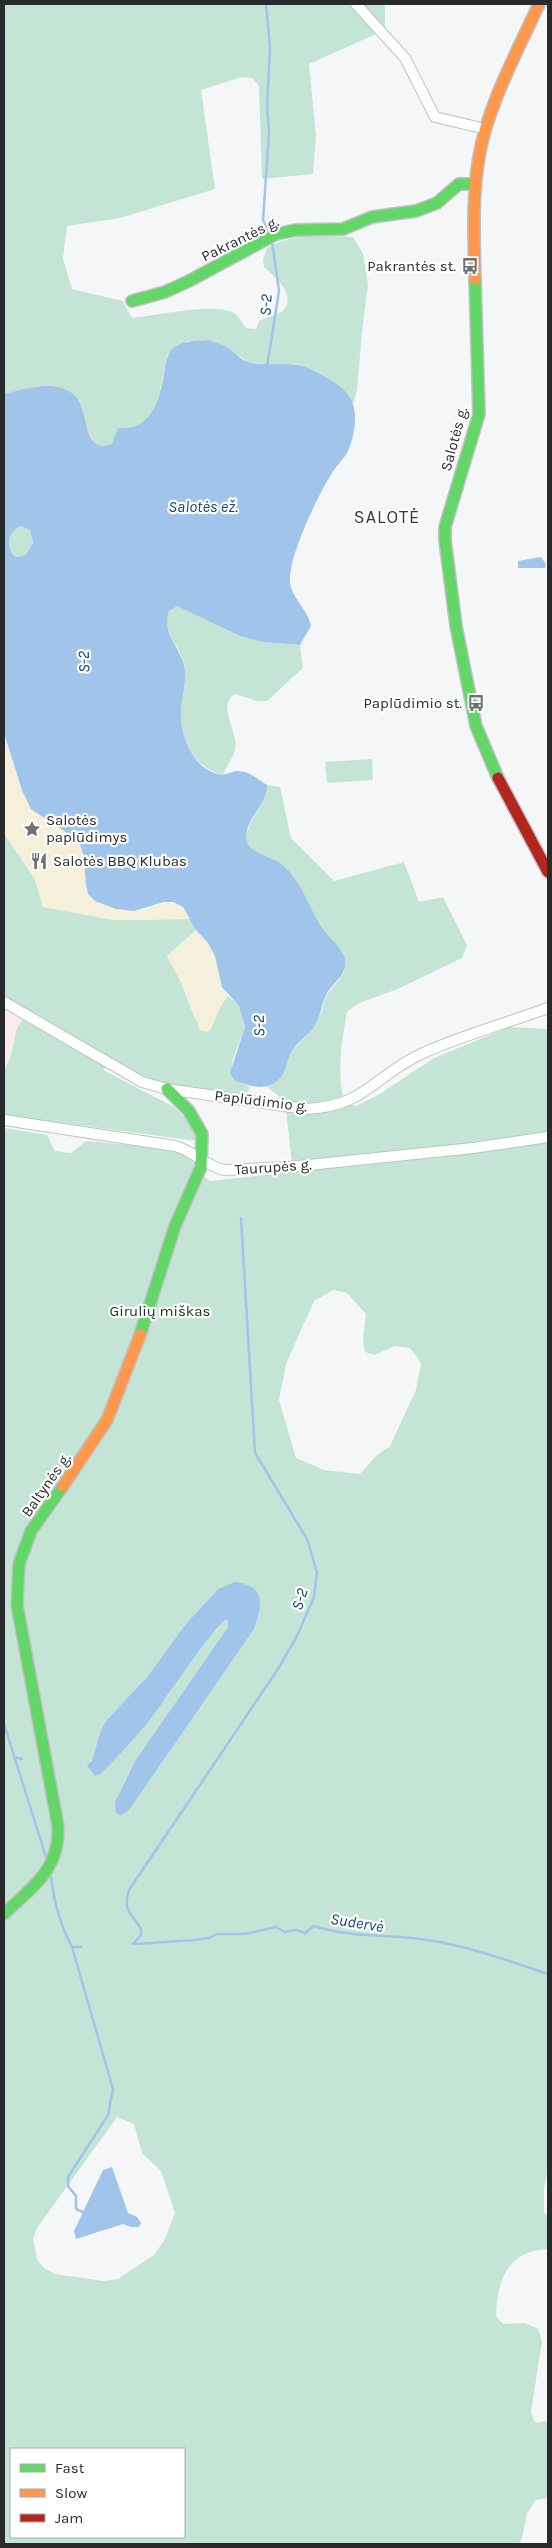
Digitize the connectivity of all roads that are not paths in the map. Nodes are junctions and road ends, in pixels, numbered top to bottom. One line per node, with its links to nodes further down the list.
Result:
1 (356, 4): 3 (street)
2 (538, 4): 3 (street, Salotės g.)
3 (486, 129): 4 (street, Salotės g.)
4 (475, 184): 5 (street, Pakrantės g.); 6 (street, Salotės g.)
5 (132, 301)
6 (548, 872)
7 (4, 1002): 9 (street, Paplūdimio g.)
8 (548, 1008): 9 (street, Paplūdimio g.)
9 (167, 1089): 12 (street, Baltynės g.)
10 (4, 1120): 12 (street, Taurupės g.)
11 (548, 1137): 12 (street, Taurupės g.)
12 (202, 1158): 13 (street, Baltynės g.)
13 (4, 1914)

